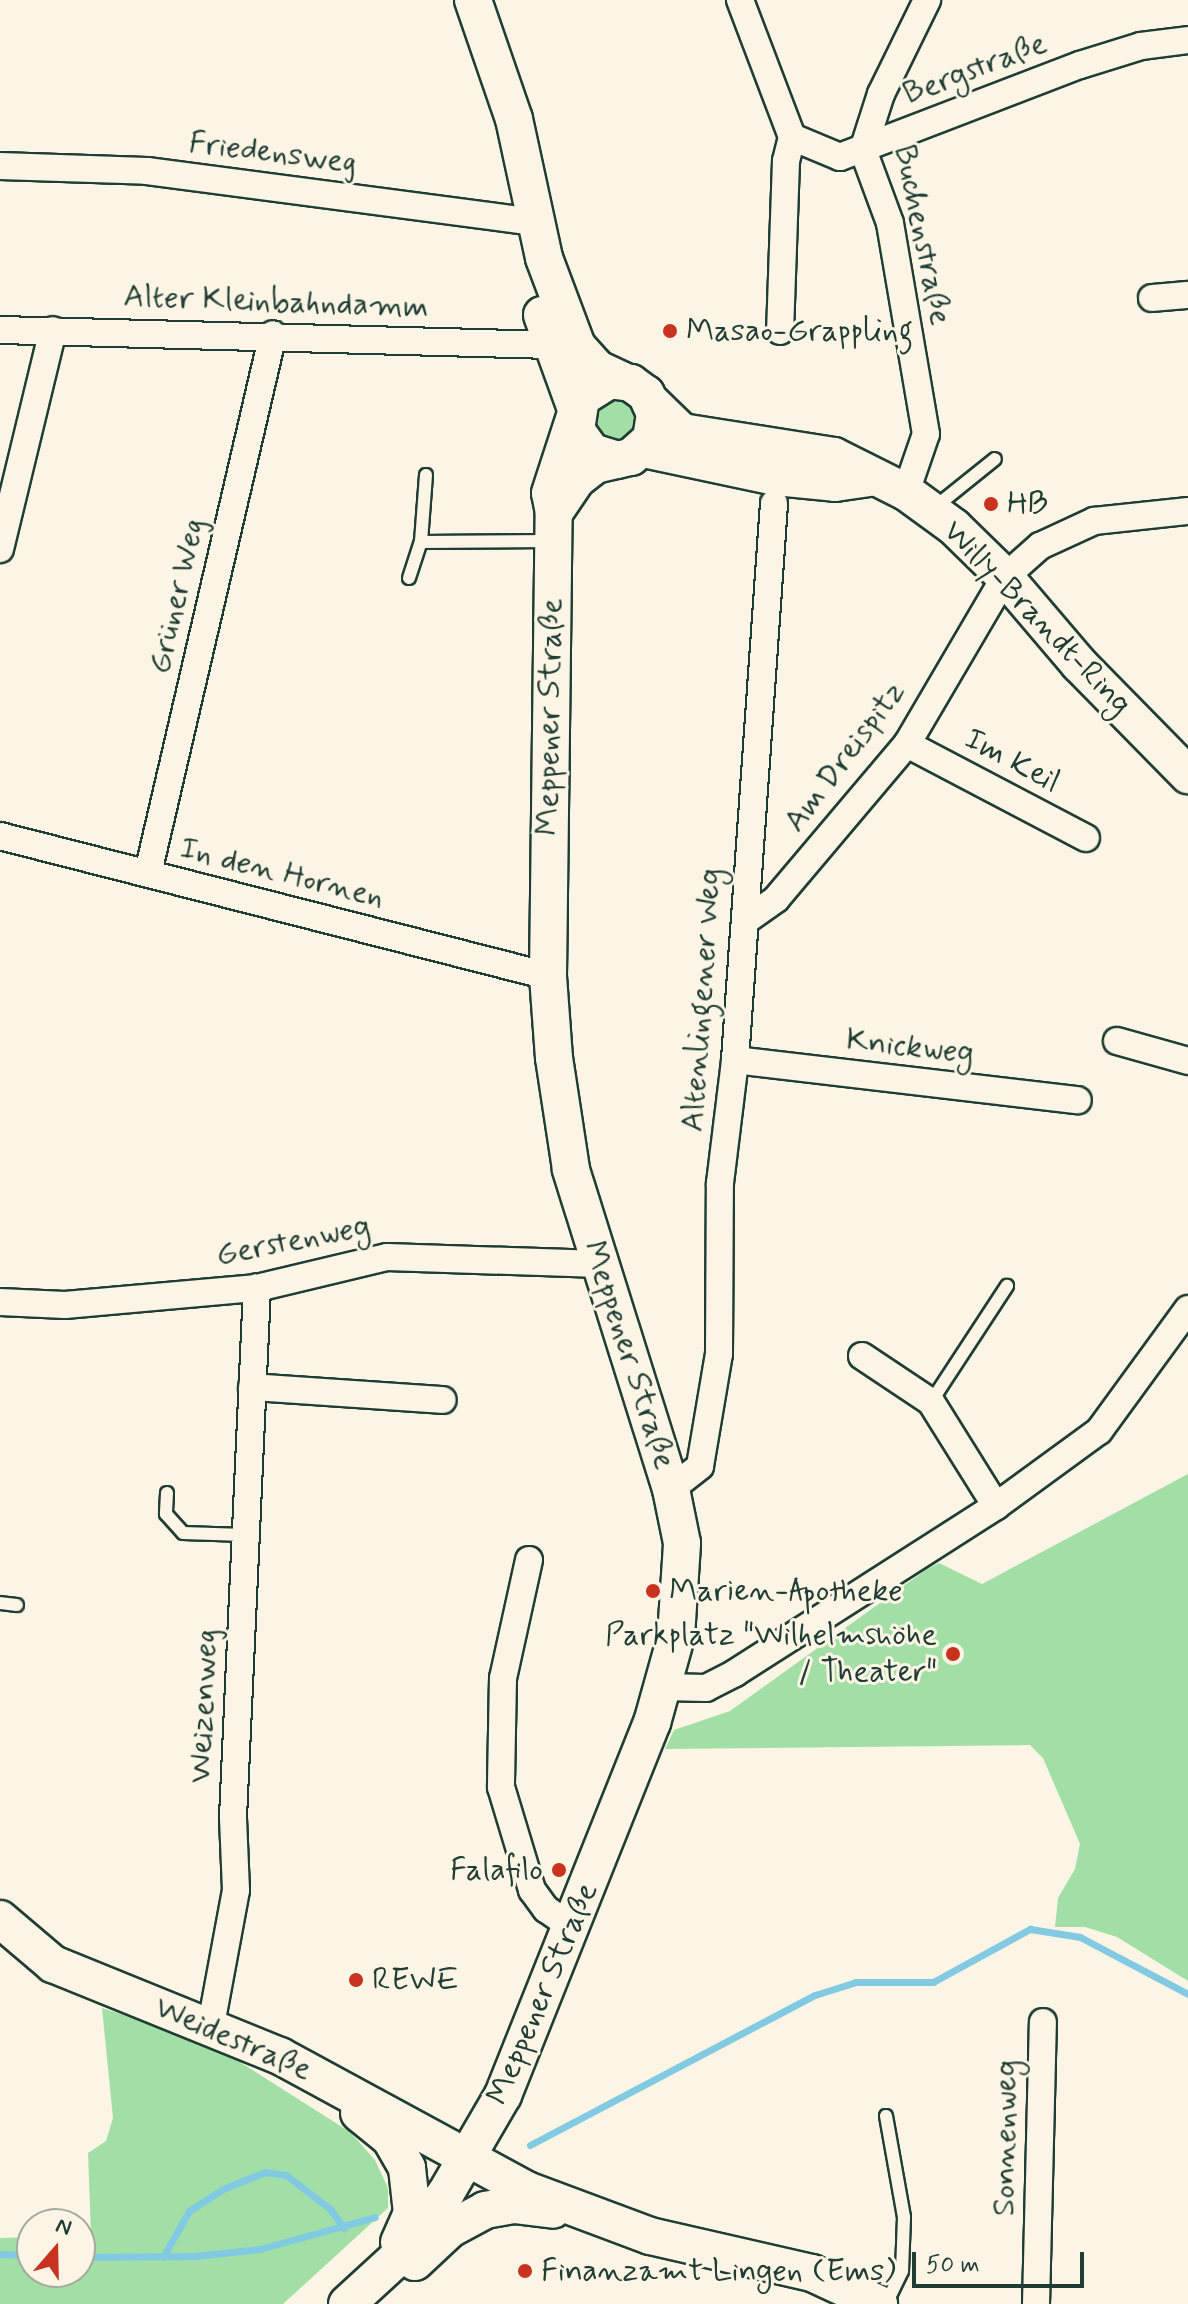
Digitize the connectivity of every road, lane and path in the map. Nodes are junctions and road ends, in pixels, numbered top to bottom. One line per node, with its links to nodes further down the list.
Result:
1 (473, 0): 8 (main road)
2 (740, 0): 5 (street)
3 (927, 0): 6 (street, Buchenstraße)
4 (1188, 40): 6 (street, Bergstraße)
5 (792, 137): 6 (street, Bergstraße); 14 (street)
6 (863, 150): 23 (street, Buchenstraße)
7 (0, 166): 8 (street, Friedensweg)
8 (537, 222): 9 (main road)
9 (544, 258): 16 (main road); 17 (main road)
10 (1188, 295): 11 (street)
11 (1152, 298)
12 (0, 330): 13 (street, Alter Kleinbahndamm)
13 (53, 330): 15 (street, Alter Kleinbahndamm); 28 (street)
14 (780, 331)
15 (273, 334): 16 (street, Alter Kleinbahndamm); 35 (street, Grüner Weg)
16 (550, 345): 19 (main road)
17 (622, 380): 18 (main road); 19 (main road)
18 (651, 402): 20 (main road); 23 (main road, Willy-Brandt-Ring)
19 (576, 412): 20 (main road); 26 (main road, Meppener Straße)
20 (630, 454): 23 (main road); 26 (main road)
21 (995, 459): 23 (lane)
22 (426, 475): 27 (lane)
23 (904, 493): 29 (main road, Willy-Brandt-Ring)
24 (774, 503): 36 (street, Altenlingener Weg)
25 (1188, 511): 29 (street, Am Dreispitz)
26 (552, 527): 27 (lane); 37 (main road, Meppener Straße)
27 (421, 542): 30 (lane)
28 (0, 549)
29 (1005, 577): 31 (street, Am Dreispitz); 32 (main road, Willy-Brandt-Ring)
30 (409, 578)
31 (907, 744): 34 (street, Im Keil); 36 (street, Am Dreispitz)
32 (1188, 775)
33 (0, 836): 35 (street, In den Hornen)
34 (1086, 838)
35 (148, 873): 37 (street, In den Hornen)
36 (745, 921): 39 (street, Altenlingener Weg)
37 (548, 976): 42 (main road, Meppener Straße)
38 (1117, 1041): 40 (street)
39 (735, 1060): 41 (street, Knickweg); 51 (street, Altenlingener Weg)
40 (1188, 1061)
41 (1078, 1100)
42 (600, 1264): 44 (street, Gerstenweg); 51 (main road, Meppener Straße)
43 (1007, 1286): 50 (lane)
44 (257, 1288): 45 (street, Gerstenweg); 48 (street, Weizenweg)
45 (0, 1302)
46 (1188, 1309): 53 (street)
47 (862, 1356): 50 (street)
48 (252, 1387): 49 (street); 54 (street, Weizenweg)
49 (443, 1400)
50 (931, 1402): 53 (street)
51 (671, 1489): 58 (main road, Meppener Straße)
52 (167, 1493): 54 (lane)
53 (996, 1506): 58 (street)
54 (245, 1535): 62 (street, Weizenweg)
55 (529, 1560): 60 (street)
56 (0, 1603): 57 (lane)
57 (17, 1605)
58 (664, 1687): 60 (main road, Meppener Straße)
59 (0, 1919): 62 (main road, Weidestraße)
60 (573, 1928): 65 (main road, Meppener Straße)
61 (1043, 2022): 70 (street, Sonnenweg)
62 (211, 2025): 63 (main road, Weidestraße)
63 (280, 2056): 65 (main road, Weidestraße); 67 (main road)
64 (886, 2116): 69 (lane)
65 (469, 2159): 66 (main road, Weidestraße); 67 (main road, Meppener Straße)
66 (620, 2227): 67 (main road); 68 (main road)
67 (355, 2298)
68 (879, 2304)
69 (886, 2304)
70 (1036, 2304)

